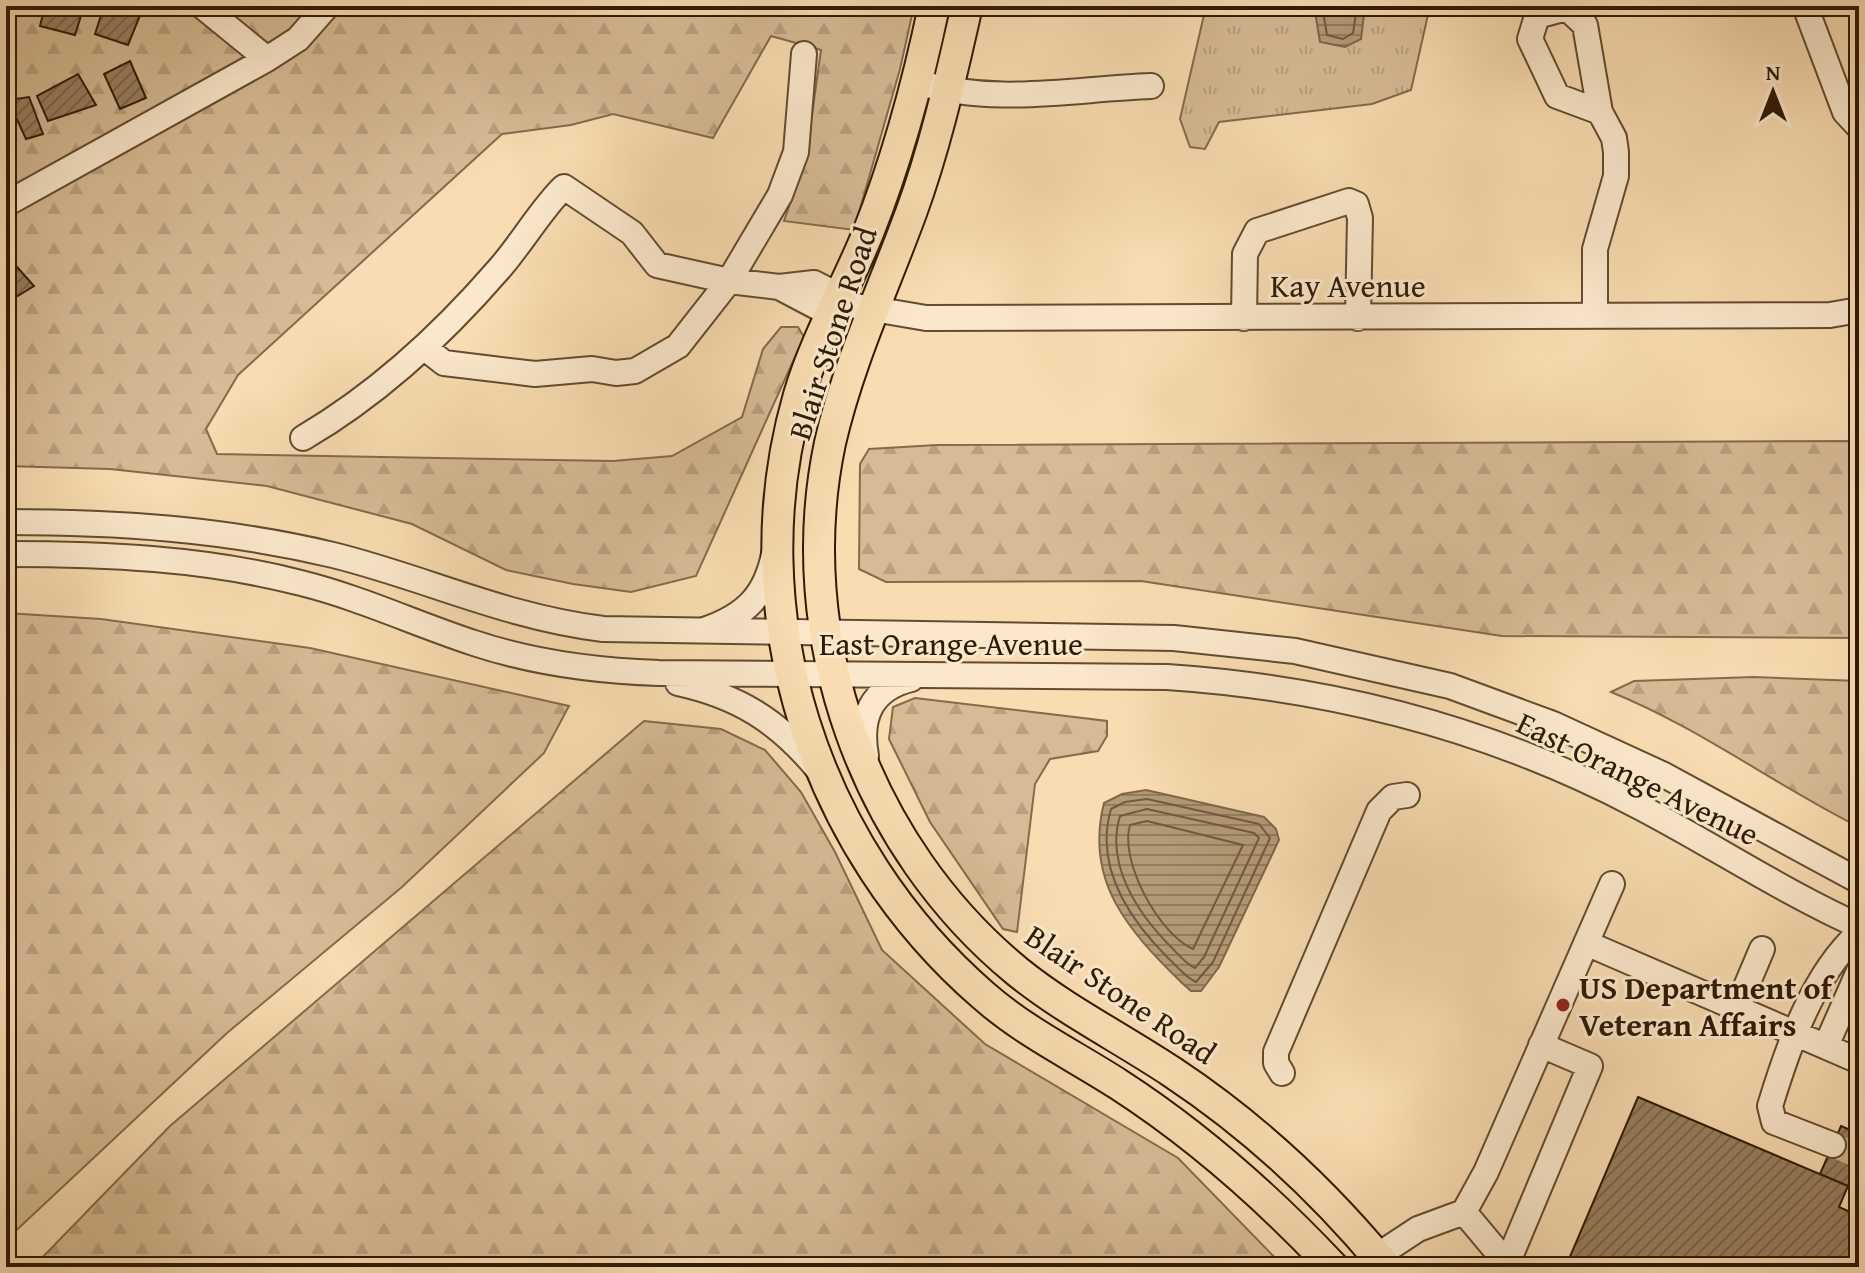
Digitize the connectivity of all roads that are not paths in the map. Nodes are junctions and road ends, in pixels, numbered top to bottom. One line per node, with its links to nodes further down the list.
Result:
1 (202, 6): 7 (street)
2 (327, 6): 7 (street)
3 (934, 6): 8 (main road, Blair Stone Road)
4 (967, 6): 10 (main road, Blair Stone Road)
5 (1805, 6): 12 (street)
6 (804, 54): 14 (street)
7 (267, 59): 13 (street)
8 (917, 82): 10 (street); 15 (main road, Blair Stone Road)
9 (1151, 86): 10 (street)
10 (947, 92): 16 (main road, Blair Stone Road)
11 (1600, 112): 18 (street)
12 (1859, 127)
13 (6, 204)
14 (729, 281): 15 (street, Kay Avenue); 21 (street); 21 (street)
15 (838, 303): 16 (street, Kay Avenue); 24 (main road, Blair Stone Road)
16 (873, 309): 19 (street, Kay Avenue); 28 (main road, Blair Stone Road)
17 (1859, 310): 18 (street, Kay Avenue)
18 (1595, 316): 20 (street, Kay Avenue)
19 (1244, 318): 20 (street, Kay Avenue); 20 (street)
20 (1358, 318)
21 (425, 348): 22 (street)
22 (303, 438)
23 (6, 522): 26 (street, East Orange Avenue)
24 (778, 528): 26 (street); 27 (main road, Blair Stone Road)
25 (6, 554): 29 (street, East Orange Avenue)
26 (698, 632): 27 (street, East Orange Avenue)
27 (784, 632): 28 (street, East Orange Avenue); 30 (main road, Blair Stone Road)
28 (824, 633): 31 (main road, Blair Stone Road); 36 (street, East Orange Avenue)
29 (621, 671): 30 (street, East Orange Avenue); 33 (street)
30 (790, 674): 31 (street, East Orange Avenue); 33 (main road, Blair Stone Road)
31 (833, 674): 32 (street, East Orange Avenue); 34 (main road, Blair Stone Road)
32 (924, 675): 34 (street); 38 (street, East Orange Avenue)
33 (823, 776): 53 (main road, Blair Stone Road)
34 (870, 778): 51 (main road, Blair Stone Road)
35 (1407, 795): 48 (street)
36 (1859, 881)
37 (1612, 884): 40 (street)
38 (1859, 926)
39 (1859, 933): 44 (street)
40 (1586, 943): 43 (street); 45 (street)
41 (1762, 949): 43 (street)
42 (1859, 971): 46 (street)
43 (1737, 1008): 44 (street)
44 (1797, 1034): 46 (street); 49 (street)
45 (1541, 1045): 50 (street); 52 (street)
46 (1826, 1046): 47 (street)
47 (1859, 1061)
48 (1282, 1073)
49 (1833, 1145)
50 (1464, 1212): 51 (street); 52 (street)
51 (1376, 1263)
52 (1509, 1265)
53 (1333, 1267)

